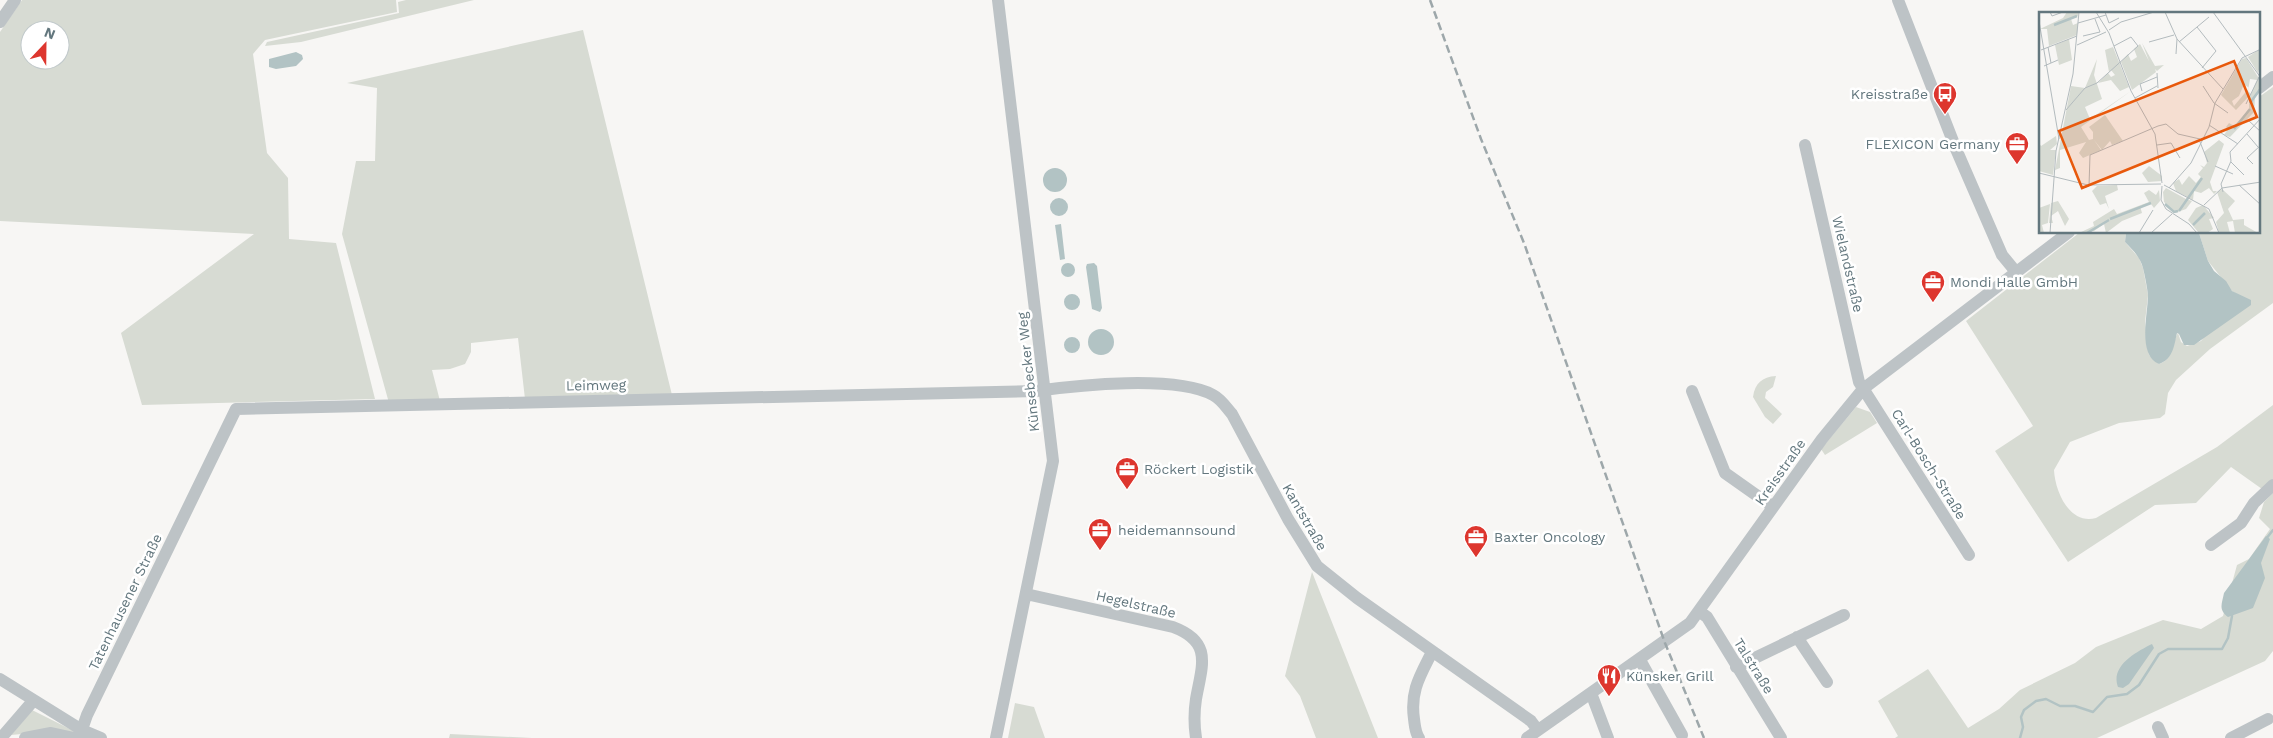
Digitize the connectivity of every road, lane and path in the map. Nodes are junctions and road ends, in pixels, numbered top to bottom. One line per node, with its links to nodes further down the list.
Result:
1 (15, 0): 4 (street)
2 (998, 0): 10 (street, Künsebecker Weg)
3 (1898, 0): 9 (street)
4 (0, 22)
5 (2273, 77): 6 (street)
6 (2260, 87)
7 (1805, 145): 11 (street, Wielandstraße)
8 (2066, 234): 9 (street, Kreisstraße)
9 (2016, 272): 11 (street, Kreisstraße)
10 (1045, 389): 14 (street, Leimweg); 18 (street, Künsebecker Weg); 22 (street, Kantstraße)
11 (1863, 389): 15 (street, Kreisstraße); 17 (street, Carl-Bosch-Straße)
12 (1692, 391): 15 (street)
13 (2273, 485): 16 (street)
14 (197, 489): 31 (street, Tatenhausener Straße)
15 (1773, 507): 19 (street, Kreisstraße)
16 (2211, 545)
17 (1969, 555)
18 (1026, 594): 36 (street, Künsebecker Weg); 37 (street, Hegelstraße)
19 (1700, 612): 23 (street, Kreisstraße); 24 (street, Talstraße)
20 (1844, 615): 21 (street)
21 (1796, 637): 24 (street); 26 (street)
22 (1432, 652): 30 (street, Kantstraße); 38 (street)
23 (1640, 660): 27 (street, Kreisstraße); 32 (street)
24 (1736, 667): 41 (street, Talstraße)
25 (0, 679): 28 (street)
26 (1827, 682)
27 (1591, 693): 30 (street, Kreisstraße); 40 (street)
28 (34, 702): 31 (street); 33 (street)
29 (2268, 719): 42 (street)
30 (1537, 729): 39 (street, Kreisstraße)
31 (78, 735): 34 (street); 35 (street)
32 (1682, 735)
33 (1, 738)
34 (25, 738)
35 (101, 738)
36 (996, 738)
37 (1196, 738)
38 (1419, 738)
39 (1527, 738)
40 (1608, 738)
41 (1781, 738)
42 (2232, 738)

